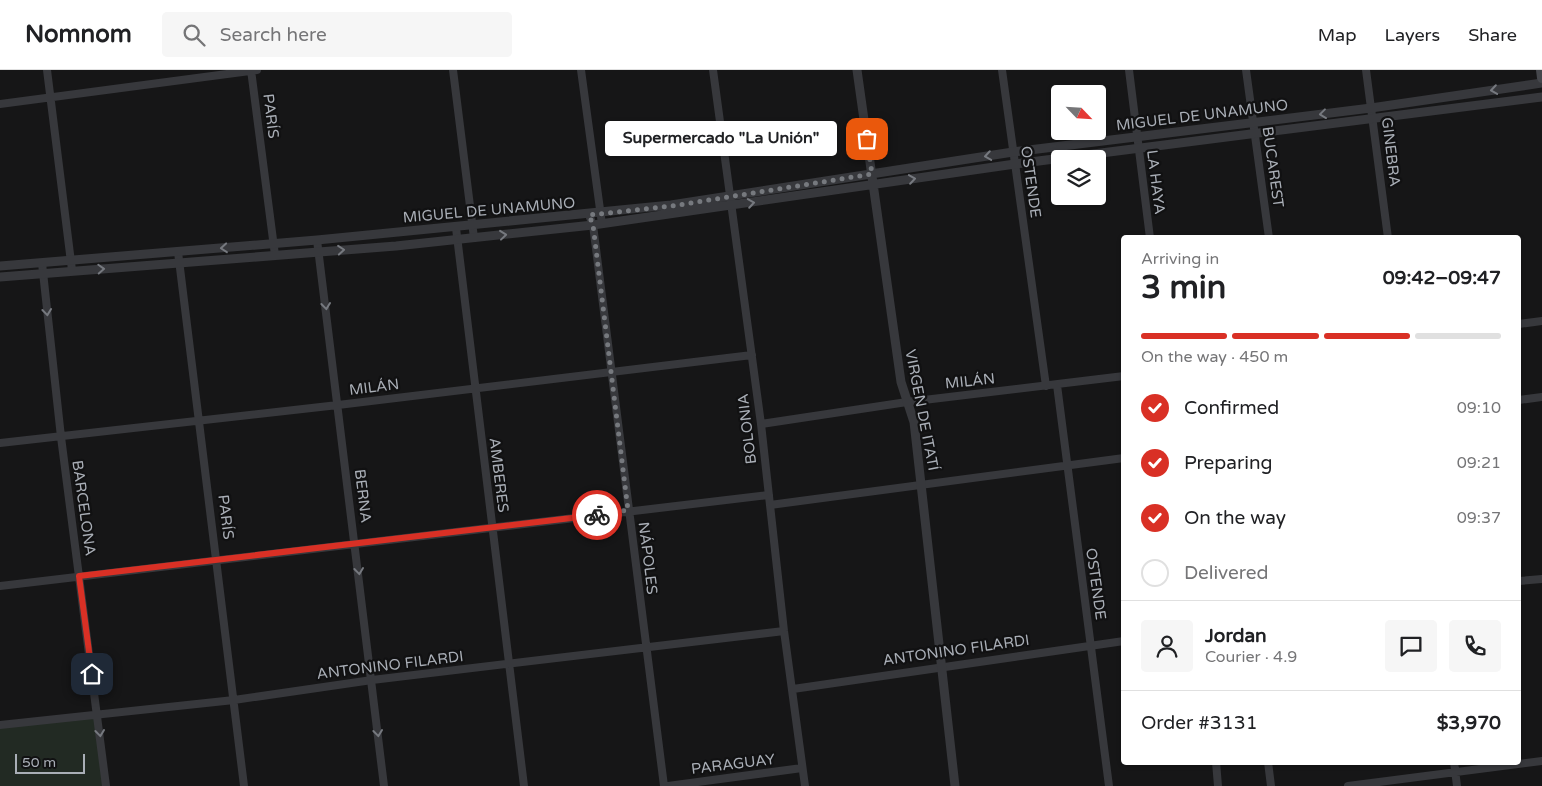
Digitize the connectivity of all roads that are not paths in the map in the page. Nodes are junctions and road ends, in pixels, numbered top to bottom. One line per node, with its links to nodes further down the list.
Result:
1 (47, 70): 15 (street)
2 (253, 70): 15 (street); 40 (street, PARÍS)
3 (453, 70): 31 (street)
4 (581, 70): 29 (street, NÁPOLES)
5 (713, 70): 27 (street, BOLONIA)
6 (857, 70): 25 (street, VIRGEN DE ITATÍ)
7 (1002, 70): 23 (street, OSTENDE)
8 (1129, 70): 21 (street, LA HAYA)
9 (1246, 70): 19 (street, BUCAREST)
10 (1366, 70): 17 (street, GINEBRA)
11 (1541, 70): 12 (main road)
12 (1542, 78)
13 (1542, 84): 17 (street, MIGUEL DE UNAMUNO, one-way to 17)
14 (1542, 97): 18 (street, MIGUEL DE UNAMUNO)
15 (51, 98): 16 (street); 44 (street)
16 (0, 104)
17 (1371, 108): 18 (street, GINEBRA); 19 (street, MIGUEL DE UNAMUNO, one-way to 19)
18 (1372, 120): 20 (street, MIGUEL DE UNAMUNO); 36 (street, GINEBRA)
19 (1253, 123): 20 (street, BUCAREST); 21 (street, MIGUEL DE UNAMUNO)
20 (1254, 135): 22 (street, MIGUEL DE UNAMUNO); 35 (street, BUCAREST)
21 (1137, 137): 22 (street, LA HAYA); 23 (street, MIGUEL DE UNAMUNO)
22 (1138, 149): 24 (street, MIGUEL DE UNAMUNO); 34 (street, LA HAYA)
23 (1013, 152): 24 (street, OSTENDE); 25 (street, MIGUEL DE UNAMUNO, one-way to 25)
24 (1015, 164): 26 (street, MIGUEL DE UNAMUNO, one-way to 24); 57 (street, OSTENDE)
25 (872, 174): 26 (street, VIRGEN DE ITATÍ); 27 (street, MIGUEL DE UNAMUNO)
26 (874, 185): 28 (street, MIGUEL DE UNAMUNO, one-way to 26); 61 (street, VIRGEN DE ITATÍ)
27 (730, 195): 28 (street, BOLONIA); 29 (street, MIGUEL DE UNAMUNO)
28 (732, 206): 32 (street, MIGUEL DE UNAMUNO); 53 (street, BOLONIA)
29 (600, 214): 30 (street, MIGUEL DE UNAMUNO); 32 (street, NÁPOLES)
30 (589, 215): 31 (street, MIGUEL DE UNAMUNO); 32 (street, NÁPOLES)
31 (472, 225): 33 (street, MIGUEL DE UNAMUNO); 37 (street)
32 (598, 225): 37 (street, MIGUEL DE UNAMUNO, one-way to 32); 54 (street, NÁPOLES)
33 (456, 228): 38 (street, MIGUEL DE UNAMUNO); 39 (street, AMBERES)
34 (1150, 235)
35 (1269, 235)
36 (1388, 235)
37 (474, 238): 39 (street, MIGUEL DE UNAMUNO)
38 (317, 240): 40 (street, MIGUEL DE UNAMUNO); 42 (street, BERNA)
39 (456, 240): 42 (street, MIGUEL DE UNAMUNO, one-way to 39); 58 (street, AMBERES)
40 (273, 244): 41 (street, MIGUEL DE UNAMUNO, one-way to 41); 43 (street, PARÍS)
41 (178, 252): 44 (street, MIGUEL DE UNAMUNO); 46 (street, PARÍS)
42 (319, 252): 43 (street, MIGUEL DE UNAMUNO); 62 (street, BERNA, one-way to 62)
43 (275, 255): 46 (street, MIGUEL DE UNAMUNO)
44 (71, 260): 45 (street, MIGUEL DE UNAMUNO); 48 (street)
45 (42, 263): 47 (street, MIGUEL DE UNAMUNO); 49 (street, BARCELONA)
46 (179, 264): 48 (street, MIGUEL DE UNAMUNO, one-way to 46); 63 (street, PARÍS)
47 (0, 266)
48 (72, 270): 49 (street, MIGUEL DE UNAMUNO)
49 (42, 274): 50 (street, MIGUEL DE UNAMUNO); 65 (street, BARCELONA, one-way to 65)
50 (0, 277)
51 (1542, 321): 52 (street)
52 (1521, 324)
53 (752, 355): 54 (street, MILÁN); 64 (street, BOLONIA)
54 (612, 371): 58 (street, MILÁN); 72 (street, NÁPOLES)
55 (1121, 376): 56 (street, MILÁN)
56 (1057, 385): 57 (street, MILÁN); 68 (street, OSTENDE)
57 (1046, 386): 61 (street, MILÁN)
58 (475, 389): 62 (street, MILÁN); 73 (street, AMBERES)
59 (1542, 398): 60 (street)
60 (1521, 400)
61 (907, 402): 64 (street, MILÁN); 69 (street, VIRGEN DE ITATÍ)
62 (338, 405): 63 (street, MILÁN); 74 (street, BERNA)
63 (199, 421): 65 (street, MILÁN); 75 (street, PARÍS)
64 (761, 424): 70 (street, BOLONIA)
65 (61, 438): 66 (street, MILÁN); 76 (street, BARCELONA)
66 (0, 443)
67 (1121, 458): 68 (street)
68 (1066, 467): 69 (street); 82 (street, OSTENDE)
69 (922, 485): 71 (street); 85 (street, VIRGEN DE ITATÍ)
70 (769, 495): 71 (street, BOLONIA); 72 (street)
71 (770, 504): 80 (street, BOLONIA)
72 (628, 510): 73 (street); 83 (street, NÁPOLES)
73 (492, 529): 74 (street); 84 (street, AMBERES)
74 (356, 545): 75 (street); 86 (street, BERNA, one-way to 86)
75 (218, 562): 76 (street); 88 (street, PARÍS)
76 (79, 576): 79 (street); 89 (street, BARCELONA)
77 (1542, 578): 78 (street)
78 (1521, 582)
79 (0, 586)
80 (784, 631): 83 (street, ANTONINO FILARDI); 87 (street, BOLONIA)
81 (1121, 641): 82 (street, ANTONINO FILARDI)
82 (1091, 646): 85 (street, ANTONINO FILARDI); 107 (street, OSTENDE)
83 (646, 648): 84 (street, ANTONINO FILARDI); 103 (street, NÁPOLES)
84 (510, 665): 86 (street, ANTONINO FILARDI); 102 (street, AMBERES)
85 (943, 666): 87 (street, ANTONINO FILARDI); 106 (street, VIRGEN DE ITATÍ)
86 (372, 680): 88 (street, ANTONINO FILARDI); 101 (street, BERNA, one-way to 101)
87 (793, 689): 97 (street, BOLONIA)
88 (234, 700): 89 (street, ANTONINO FILARDI); 100 (street, PARÍS)
89 (97, 713): 90 (street, ANTONINO FILARDI); 99 (street, BARCELONA, one-way to 99)
90 (0, 725)
91 (1542, 761): 92 (street)
92 (1521, 763)
93 (1216, 765): 108 (street)
94 (1268, 765): 109 (street)
95 (1454, 765): 98 (street)
96 (1507, 765): 98 (street)
97 (802, 768): 104 (street, PARAGUAY); 105 (street, BOLONIA)
98 (1455, 771): 110 (street); 111 (street)
99 (106, 786)
100 (244, 786)
101 (384, 786)
102 (524, 786)
103 (664, 786)
104 (668, 786)
105 (805, 786)
106 (956, 786)
107 (1109, 786)
108 (1218, 786)
109 (1271, 786)
110 (1348, 786)
111 (1457, 786)

